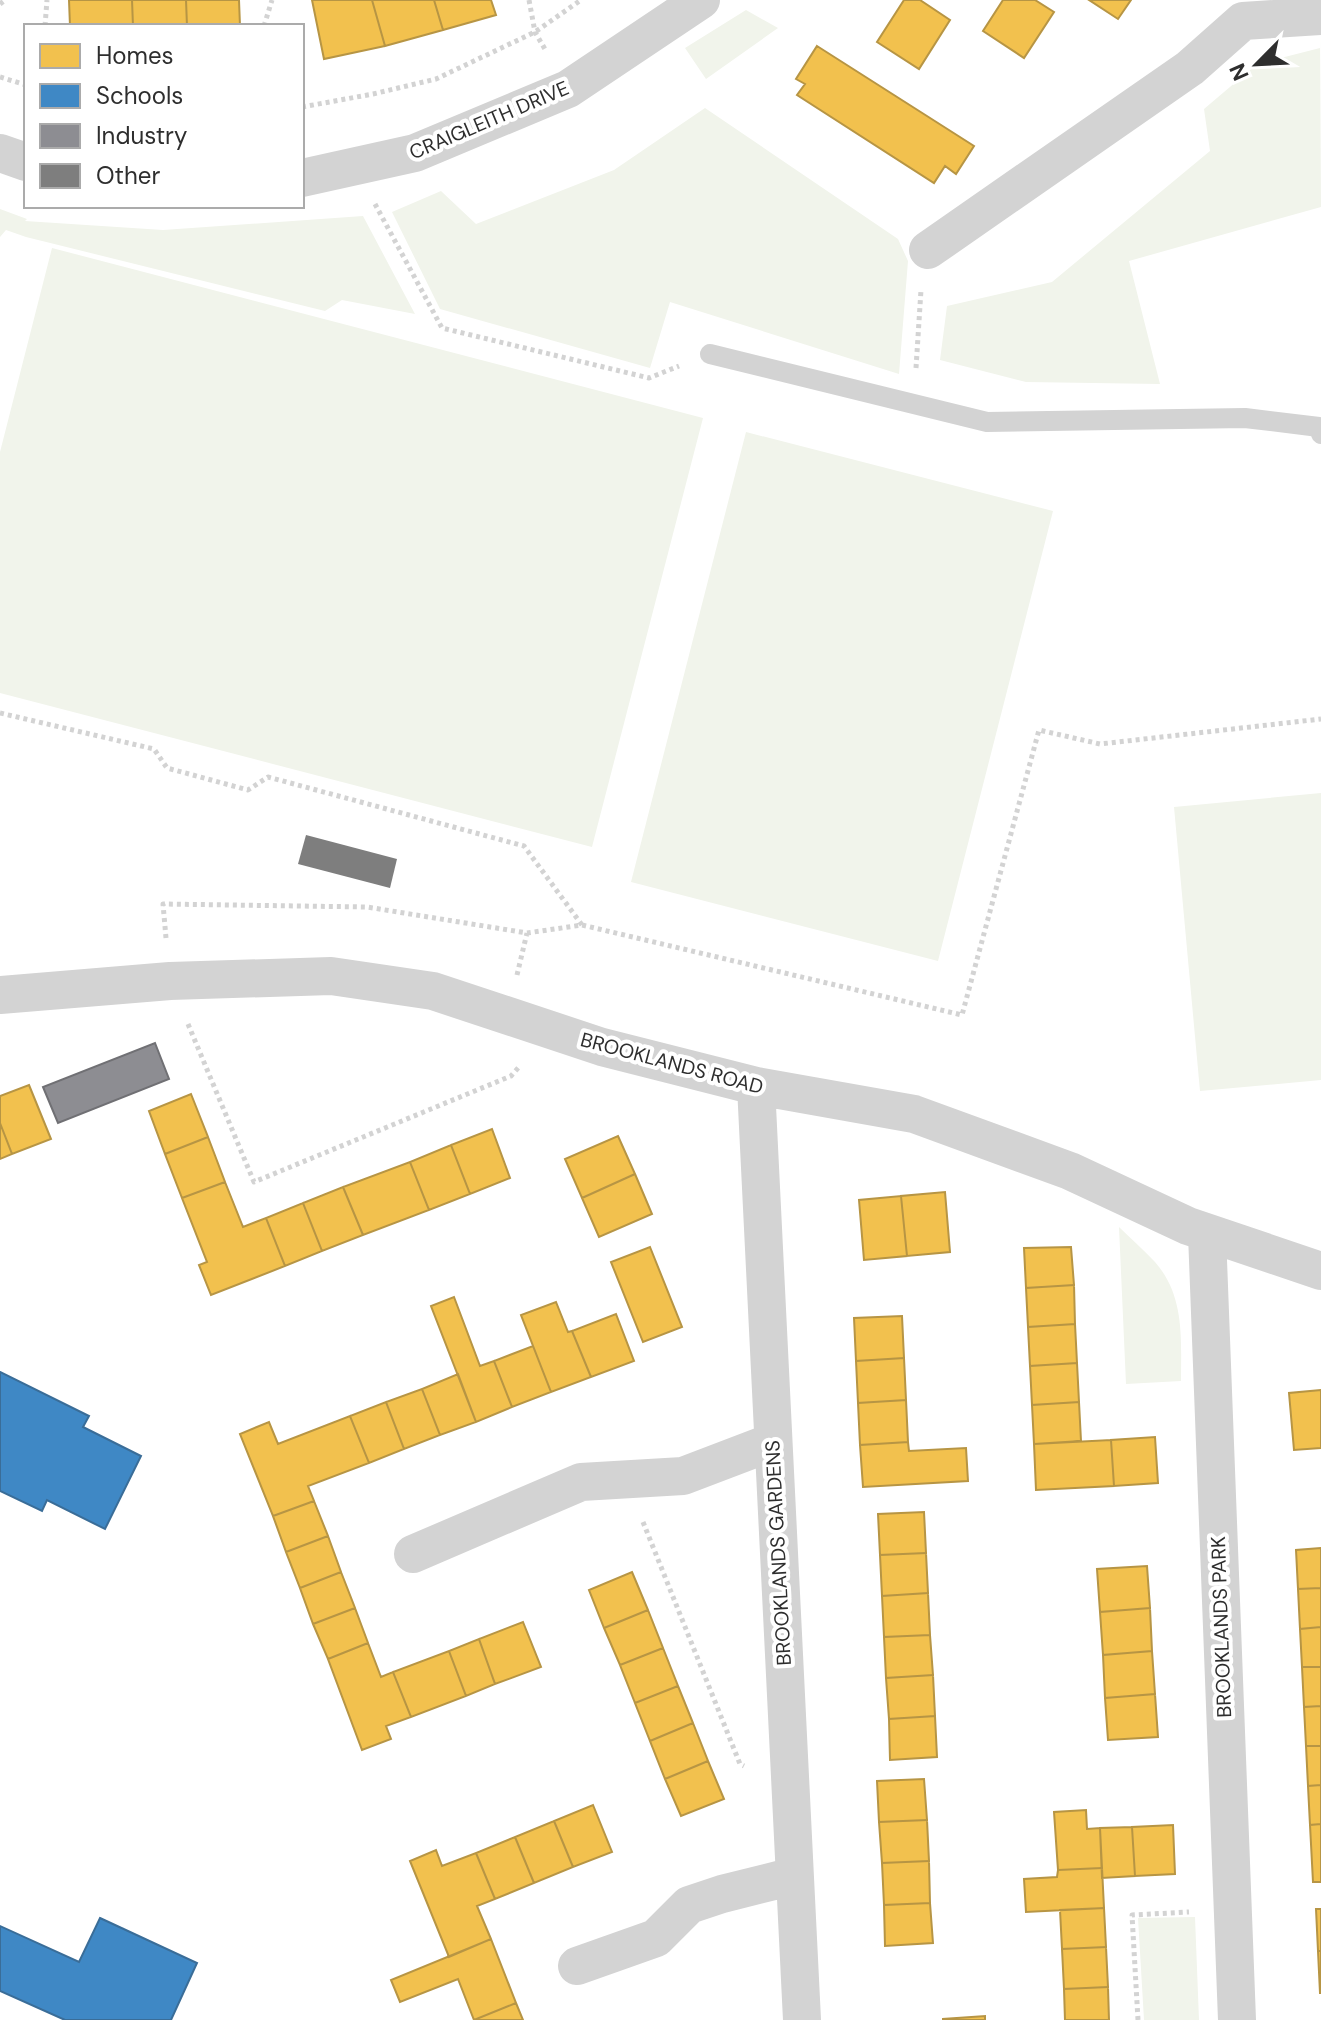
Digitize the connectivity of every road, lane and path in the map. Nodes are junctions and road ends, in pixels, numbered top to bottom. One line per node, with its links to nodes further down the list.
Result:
1 (5, 0): 7 (path)
2 (47, 0): 10 (path)
3 (272, 0): 11 (path)
4 (529, 0): 12 (path)
5 (581, 0): 12 (path)
6 (701, 0): 18 (street, CRAIGLEITH DRIVE)
7 (0, 4)
8 (1237, 11): 9 (street); 20 (street)
9 (1321, 16)
10 (45, 24)
11 (265, 24)
12 (535, 32): 15 (path)
13 (0, 77): 14 (path)
14 (24, 84)
15 (304, 107)
16 (0, 153): 17 (street)
17 (24, 161)
18 (304, 178)
19 (374, 202): 21 (path)
20 (928, 250): 22 (path)
21 (710, 354): 22 (lane)
22 (915, 404): 23 (lane)
23 (1321, 434)
24 (0, 713): 26 (path)
25 (1321, 719): 26 (path)
26 (582, 925): 27 (path)
27 (170, 981): 28 (street, BROOKLANDS ROAD); 29 (street, BROOKLANDS ROAD); 29 (path)
28 (0, 995)
29 (552, 1030): 30 (street, BROOKLANDS ROAD)
30 (756, 1086): 31 (street, BROOKLANDS ROAD); 33 (street, BROOKLANDS GARDENS)
31 (1207, 1234): 32 (street, BROOKLANDS ROAD); 38 (street, BROOKLANDS PARK)
32 (1321, 1271)
33 (772, 1442): 34 (street); 36 (street, BROOKLANDS GARDENS)
34 (626, 1480): 35 (street); 36 (path)
35 (413, 1554)
36 (790, 1792): 37 (street, BROOKLANDS GARDENS)
37 (794, 1876): 39 (street); 40 (street, BROOKLANDS GARDENS)
38 (1233, 1909): 41 (path); 42 (street, BROOKLANDS PARK)
39 (577, 1966)
40 (802, 2020)
41 (1138, 2020)
42 (1237, 2020)

